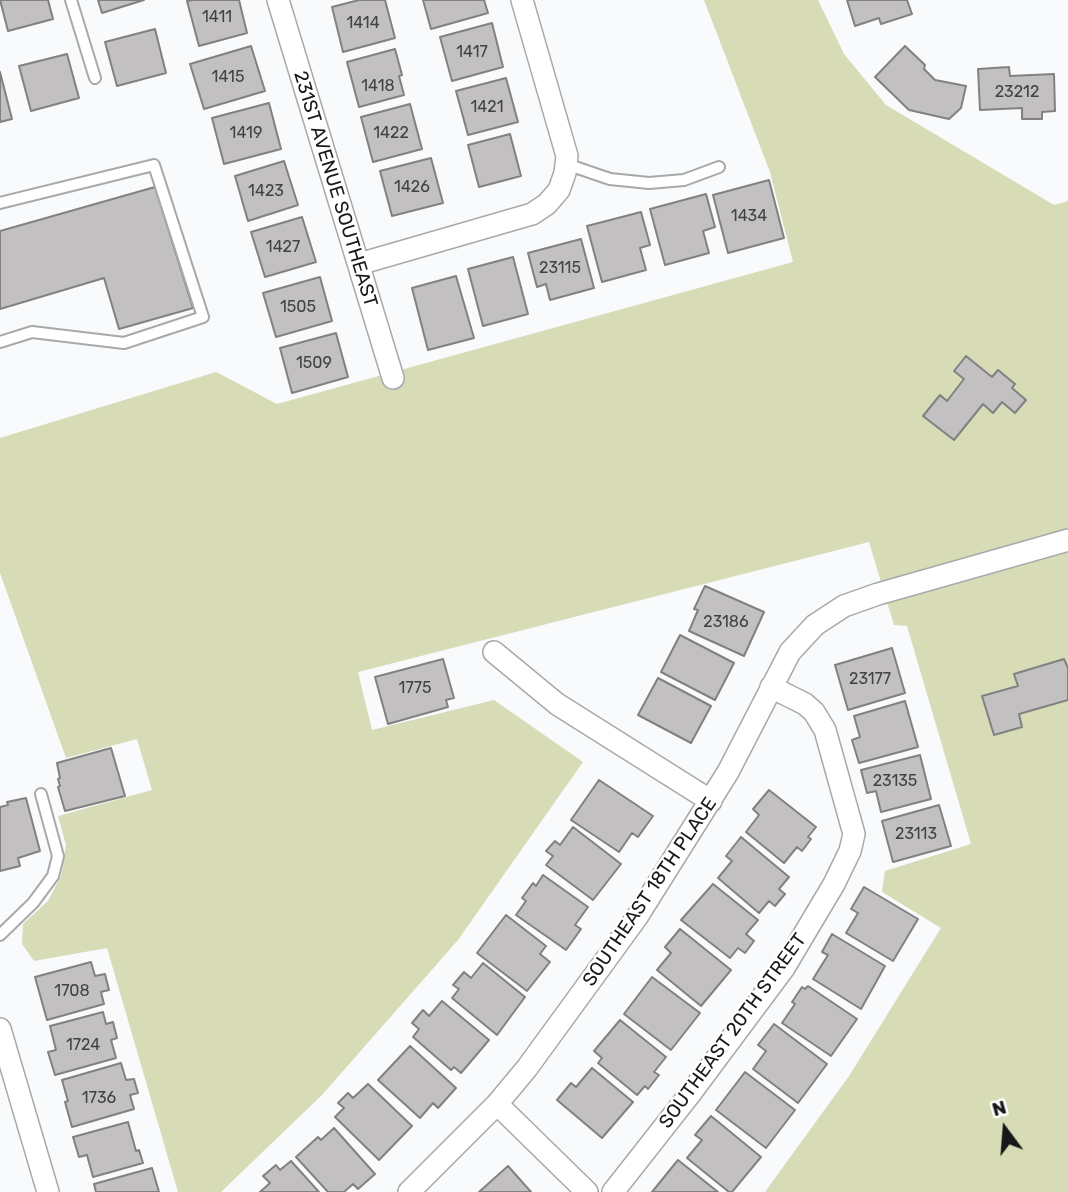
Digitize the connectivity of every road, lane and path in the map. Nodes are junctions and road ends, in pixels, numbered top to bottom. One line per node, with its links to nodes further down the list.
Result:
1 (71, 0): 4 (lane)
2 (278, 0): 8 (street, 231ST AVENUE SOUTHEAST)
3 (522, 0): 5 (street)
4 (95, 78)
5 (566, 164): 6 (lane); 8 (street)
6 (719, 167)
7 (0, 203): 9 (lane)
8 (359, 264): 10 (street, 231ST AVENUE SOUTHEAST)
9 (0, 342)
10 (393, 378)
11 (1068, 540): 13 (street, SOUTHEAST 18TH PLACE)
12 (494, 652): 15 (street)
13 (771, 687): 15 (street, SOUTHEAST 18TH PLACE); 22 (street, SOUTHEAST 20TH STREET)
14 (41, 794): 16 (lane)
15 (711, 801): 18 (street, SOUTHEAST 18TH PLACE)
16 (0, 935)
17 (0, 1029): 19 (street)
18 (497, 1104): 20 (street, SOUTHEAST 18TH PLACE); 21 (street)
19 (48, 1192)
20 (409, 1192)
21 (587, 1192)
22 (613, 1192)

